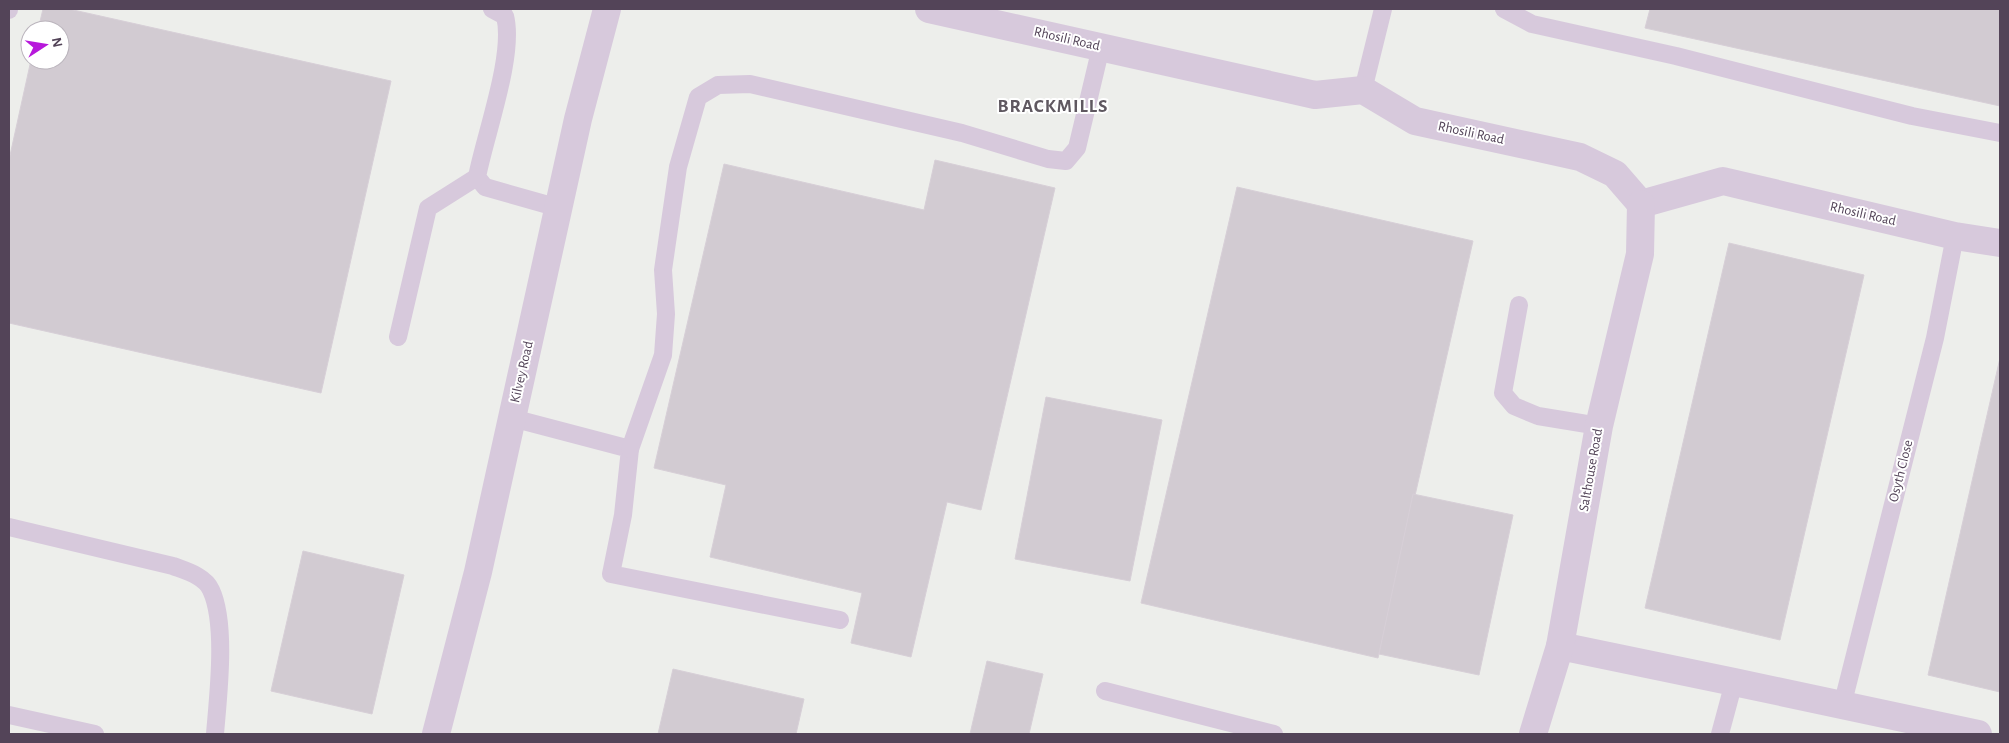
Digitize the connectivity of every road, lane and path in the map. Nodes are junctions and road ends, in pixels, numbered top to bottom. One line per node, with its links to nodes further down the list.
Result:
1 (492, 9): 9 (lane)
2 (607, 9): 11 (street, Kilvey Road)
3 (930, 9): 6 (street, Rhosili Road)
4 (1383, 9): 7 (lane)
5 (1504, 9): 8 (lane)
6 (1101, 47): 7 (street, Rhosili Road); 18 (lane)
7 (1363, 90): 10 (street, Rhosili Road)
8 (2000, 133)
9 (477, 177): 11 (lane); 15 (lane)
10 (1641, 204): 12 (street, Rhosili Road); 17 (street, Salthouse Road)
11 (559, 208): 16 (street, Kilvey Road)
12 (1955, 236): 13 (street, Rhosili Road); 24 (lane, Osyth Close)
13 (2000, 243)
14 (1519, 305): 17 (lane)
15 (398, 337)
16 (512, 418): 18 (lane); 28 (street, Kilvey Road)
17 (1599, 426): 21 (street, Salthouse Road)
18 (630, 449): 20 (lane)
19 (9, 527): 27 (lane)
20 (840, 620)
21 (1560, 646): 22 (street); 30 (street, Salthouse Road)
22 (1734, 682): 24 (street); 31 (lane)
23 (1105, 691): 29 (lane)
24 (1842, 706): 32 (street)
25 (9, 715): 26 (lane)
26 (95, 734)
27 (215, 734)
28 (436, 734)
29 (1274, 734)
30 (1533, 734)
31 (1720, 734)
32 (1978, 734)

